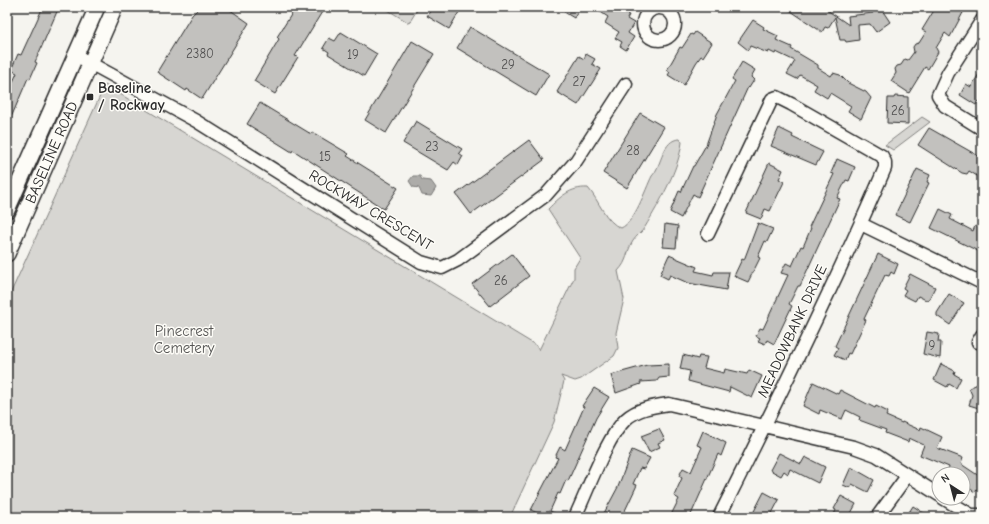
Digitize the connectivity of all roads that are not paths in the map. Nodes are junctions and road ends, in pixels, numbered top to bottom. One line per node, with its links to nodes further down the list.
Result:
1 (97, 7): 4 (main road, BASELINE ROAD)
2 (115, 7): 5 (main road, BASELINE ROAD)
3 (982, 20): 7 (street)
4 (77, 56): 5 (street, ROCKWAY CRESCENT); 8 (main road, BASELINE ROAD)
5 (92, 63): 6 (street, ROCKWAY CRESCENT); 11 (main road, BASELINE ROAD)
6 (626, 84)
7 (982, 129)
8 (7, 210)
9 (861, 224): 10 (street, MEADOWBANK DRIVE); 12 (street); 13 (street, MEADOWBANK DRIVE)
10 (708, 234)
11 (7, 254)
12 (982, 283)
13 (765, 426): 14 (street); 18 (street); 19 (street, MEADOWBANK DRIVE)
14 (907, 476): 15 (street); 20 (street)
15 (931, 490)
16 (956, 506): 17 (street)
17 (982, 515)
18 (576, 517)
19 (719, 517)
20 (877, 517)

